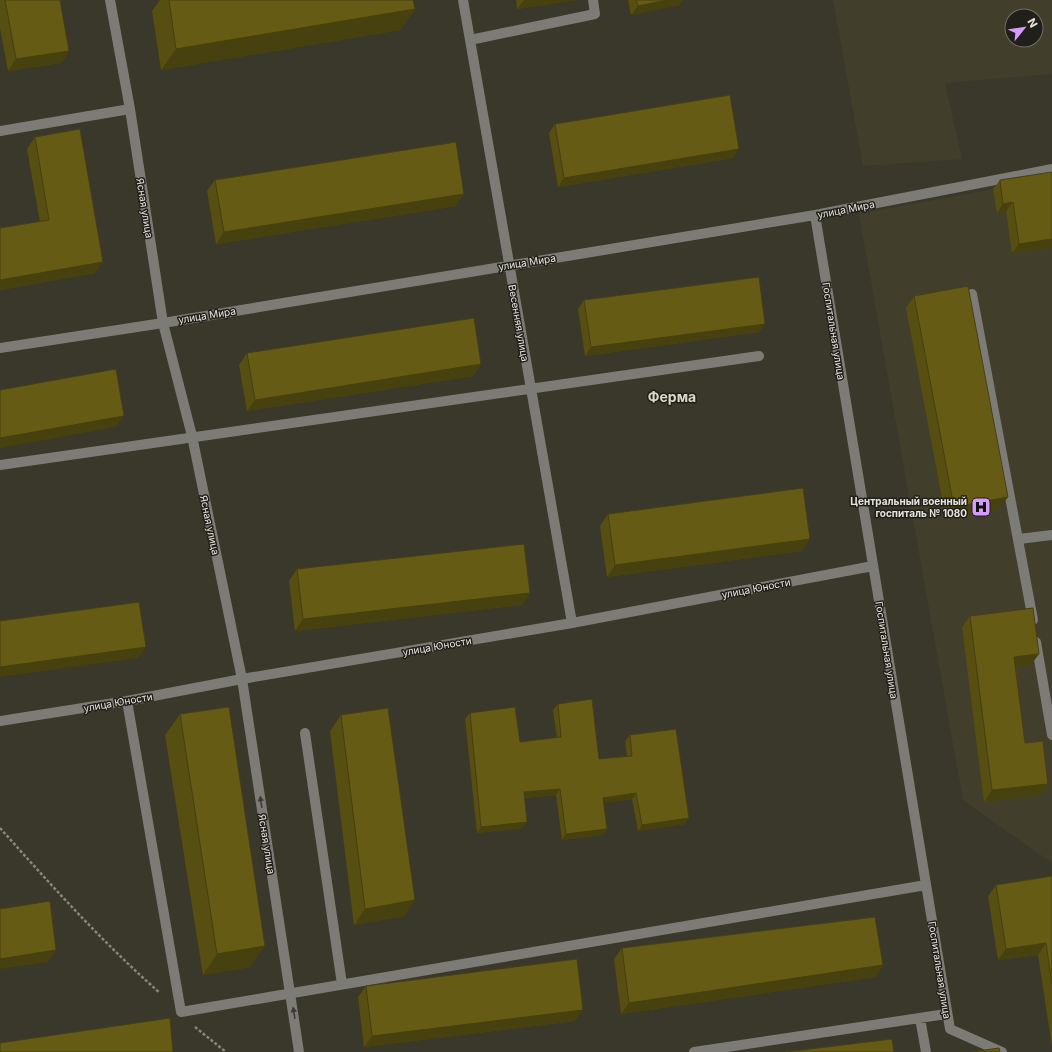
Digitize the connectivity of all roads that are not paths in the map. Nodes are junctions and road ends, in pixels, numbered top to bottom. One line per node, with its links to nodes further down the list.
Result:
1 (110, 0): 5 (street, Ясная улица)
2 (463, 0): 4 (street, Весенняя улица)
3 (593, 0): 4 (street)
4 (470, 40): 9 (street, Весенняя улица)
5 (130, 109): 6 (street); 11 (street, Ясная улица)
6 (0, 131)
7 (1052, 169): 8 (street, улица Мира)
8 (815, 215): 9 (street, улица Мира); 19 (street, Госпитальная улица)
9 (509, 265): 11 (street, улица Мира); 14 (street, Весенняя улица)
10 (972, 294): 18 (street)
11 (163, 323): 12 (street, улица Мира); 15 (street, Ясная улица)
12 (0, 348)
13 (759, 356): 14 (street)
14 (531, 388): 15 (street); 20 (street, Весенняя улица)
15 (192, 436): 16 (street); 21 (street, Ясная улица)
16 (0, 465)
17 (1052, 535): 18 (street)
18 (1019, 539): 25 (street)
19 (873, 566): 20 (street, улица Юности); 26 (street, Госпитальная улица)
20 (572, 623): 21 (street, улица Юности)
21 (242, 679): 22 (street, улица Юности); 28 (street, Ясная улица, one-way to 21)
22 (127, 701): 23 (street, улица Юности); 28 (street)
23 (0, 721)
24 (305, 733): 27 (street)
25 (1052, 735)
26 (926, 885): 27 (street); 29 (street, Госпитальная улица)
27 (342, 984): 28 (street)
28 (290, 992): 31 (street, Ясная улица, one-way to 28)
29 (946, 1014): 30 (street); 34 (street, Госпитальная улица)
30 (920, 1018): 32 (street); 33 (street)
31 (300, 1052)
32 (694, 1052)
33 (926, 1052)
34 (1002, 1052)

